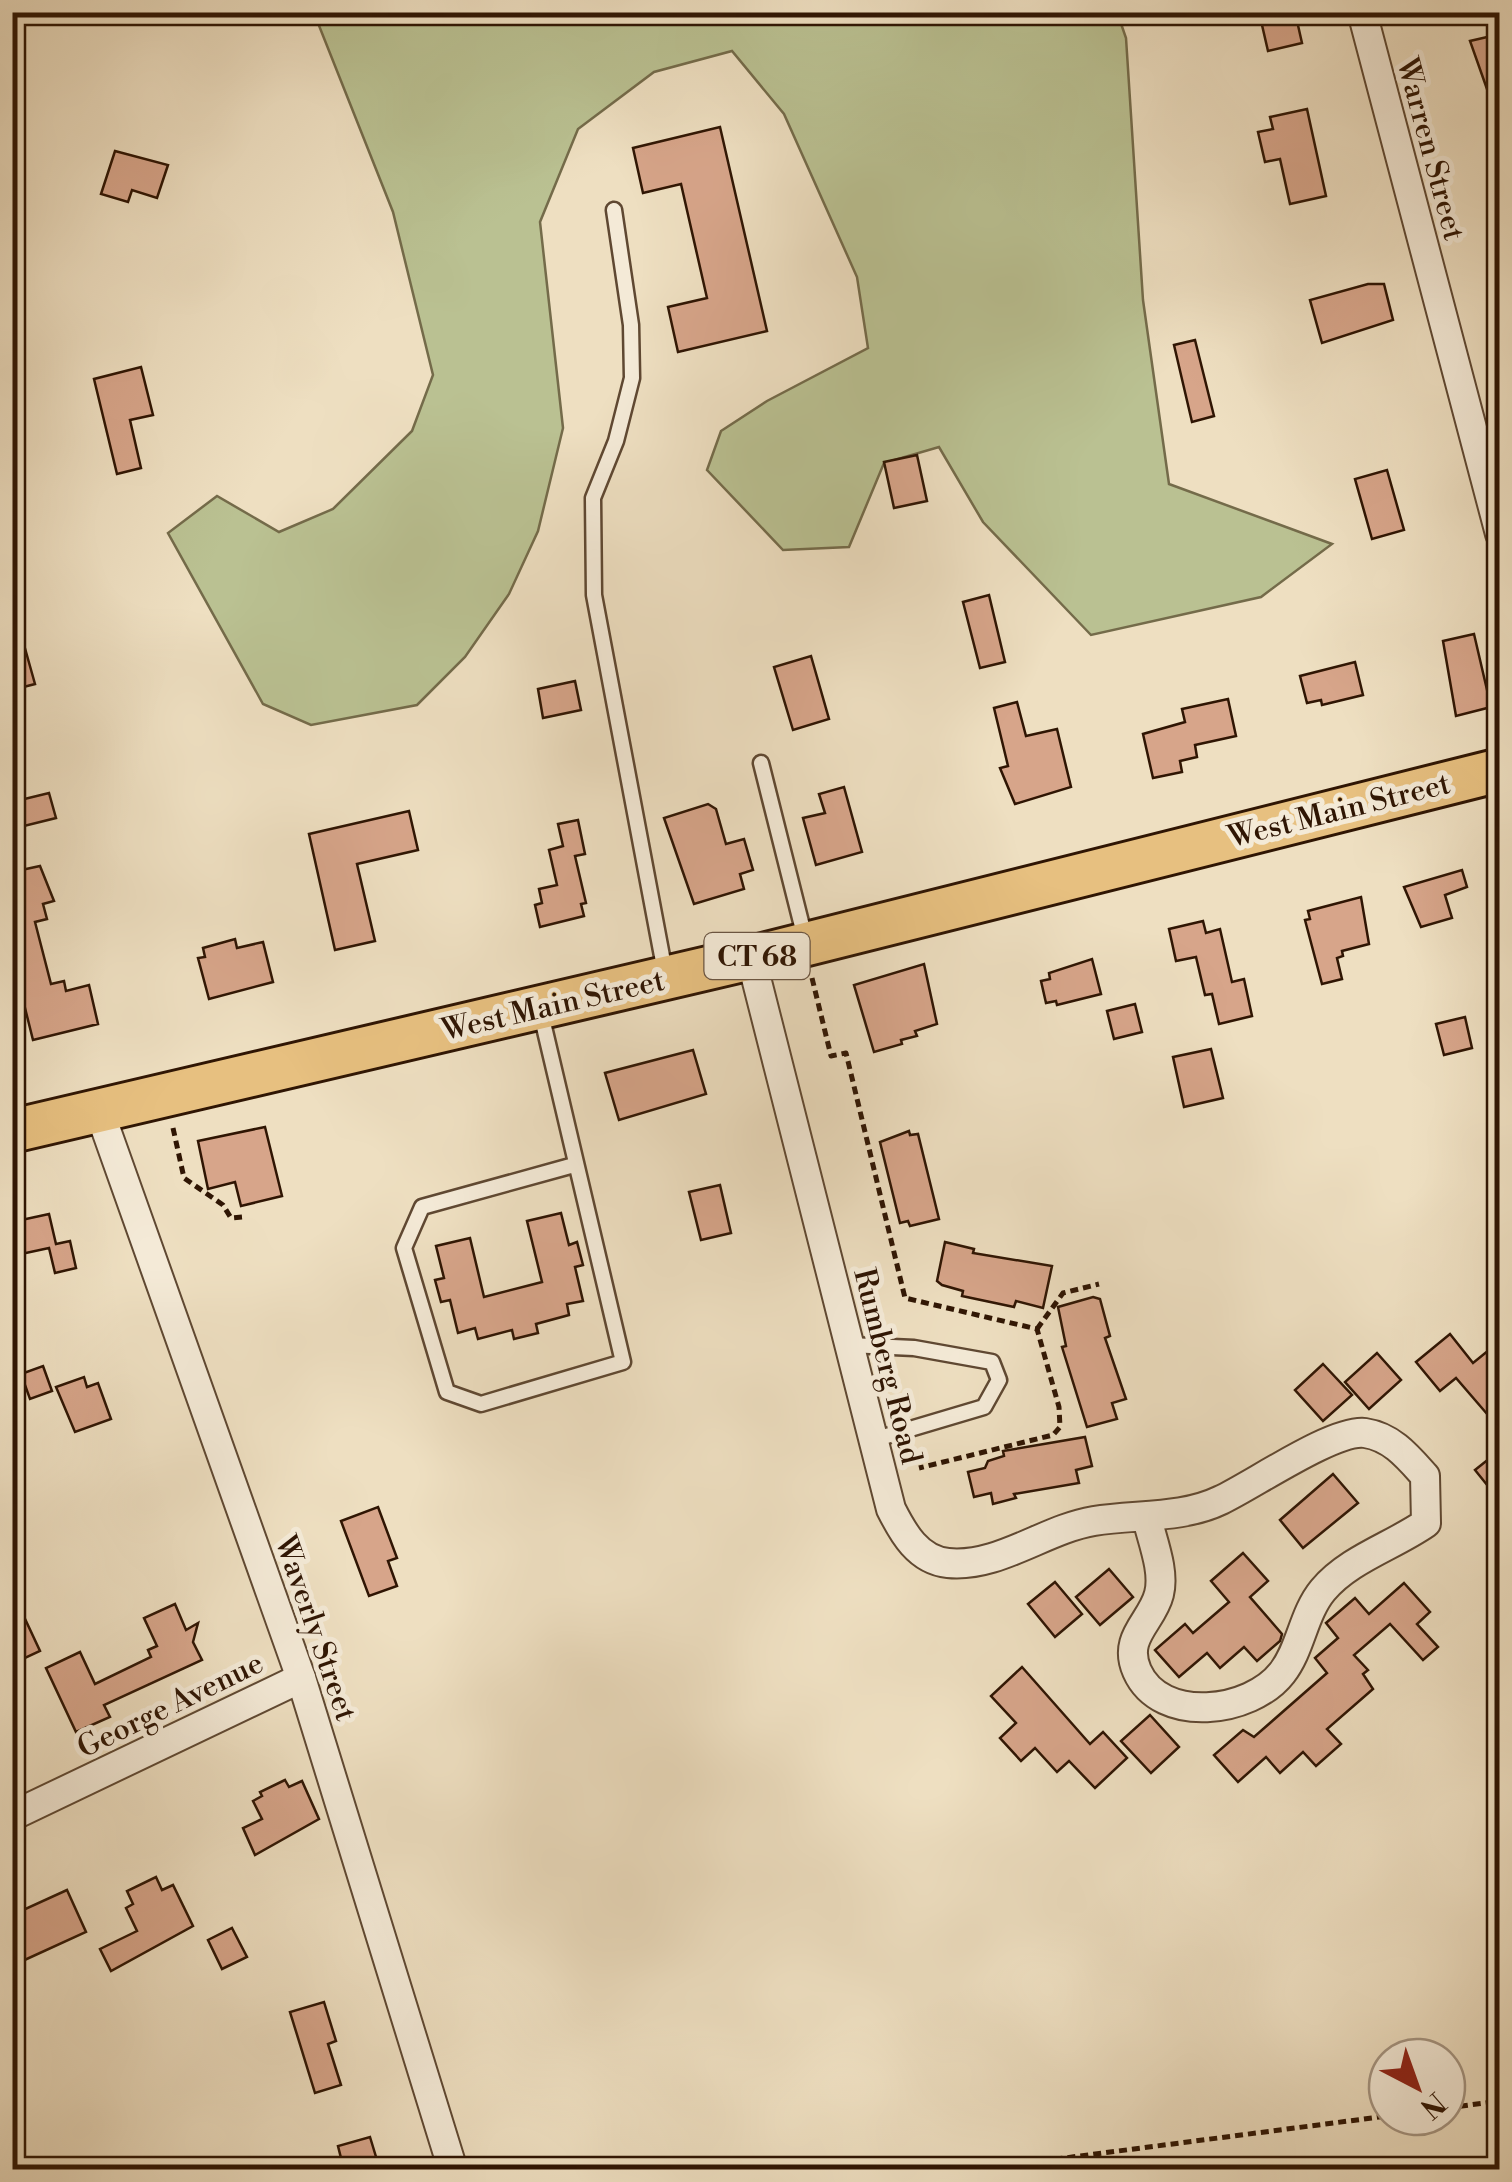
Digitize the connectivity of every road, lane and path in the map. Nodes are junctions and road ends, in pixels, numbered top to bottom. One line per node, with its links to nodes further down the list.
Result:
1 (1362, 12): 3 (street, Warren Street)
2 (614, 210): 8 (lane)
3 (1500, 534)
4 (761, 762): 7 (lane)
5 (1500, 770): 7 (main road, West Main Street / CT 68)
6 (750, 958): 7 (main road, West Main Street / CT 68); 8 (main road, West Main Street / CT 68); 17 (street, Rumberg Road)
7 (809, 959): 16 (path)
8 (666, 978): 9 (main road, West Main Street / CT 68)
9 (540, 1008): 10 (main road, West Main Street / CT 68); 13 (lane)
10 (100, 1113): 12 (main road, West Main Street / CT 68); 21 (street, Waverly Street)
11 (173, 1125): 14 (path)
12 (12, 1131)
13 (574, 1166): 13 (lane)
14 (242, 1217)
15 (1098, 1284): 16 (path)
16 (1036, 1329): 19 (path)
17 (849, 1346): 18 (street, Rumberg Road); 18 (lane)
18 (873, 1440): 20 (street, Rumberg Road)
19 (919, 1468)
20 (1147, 1518): 20 (street, Rumberg Road)
21 (301, 1678): 22 (street, George Avenue); 27 (street, Waverly Street)
22 (12, 1816)
23 (1500, 2101): 24 (path)
24 (1467, 2105)
25 (1367, 2119): 26 (path)
26 (1003, 2166)
27 (453, 2170)

